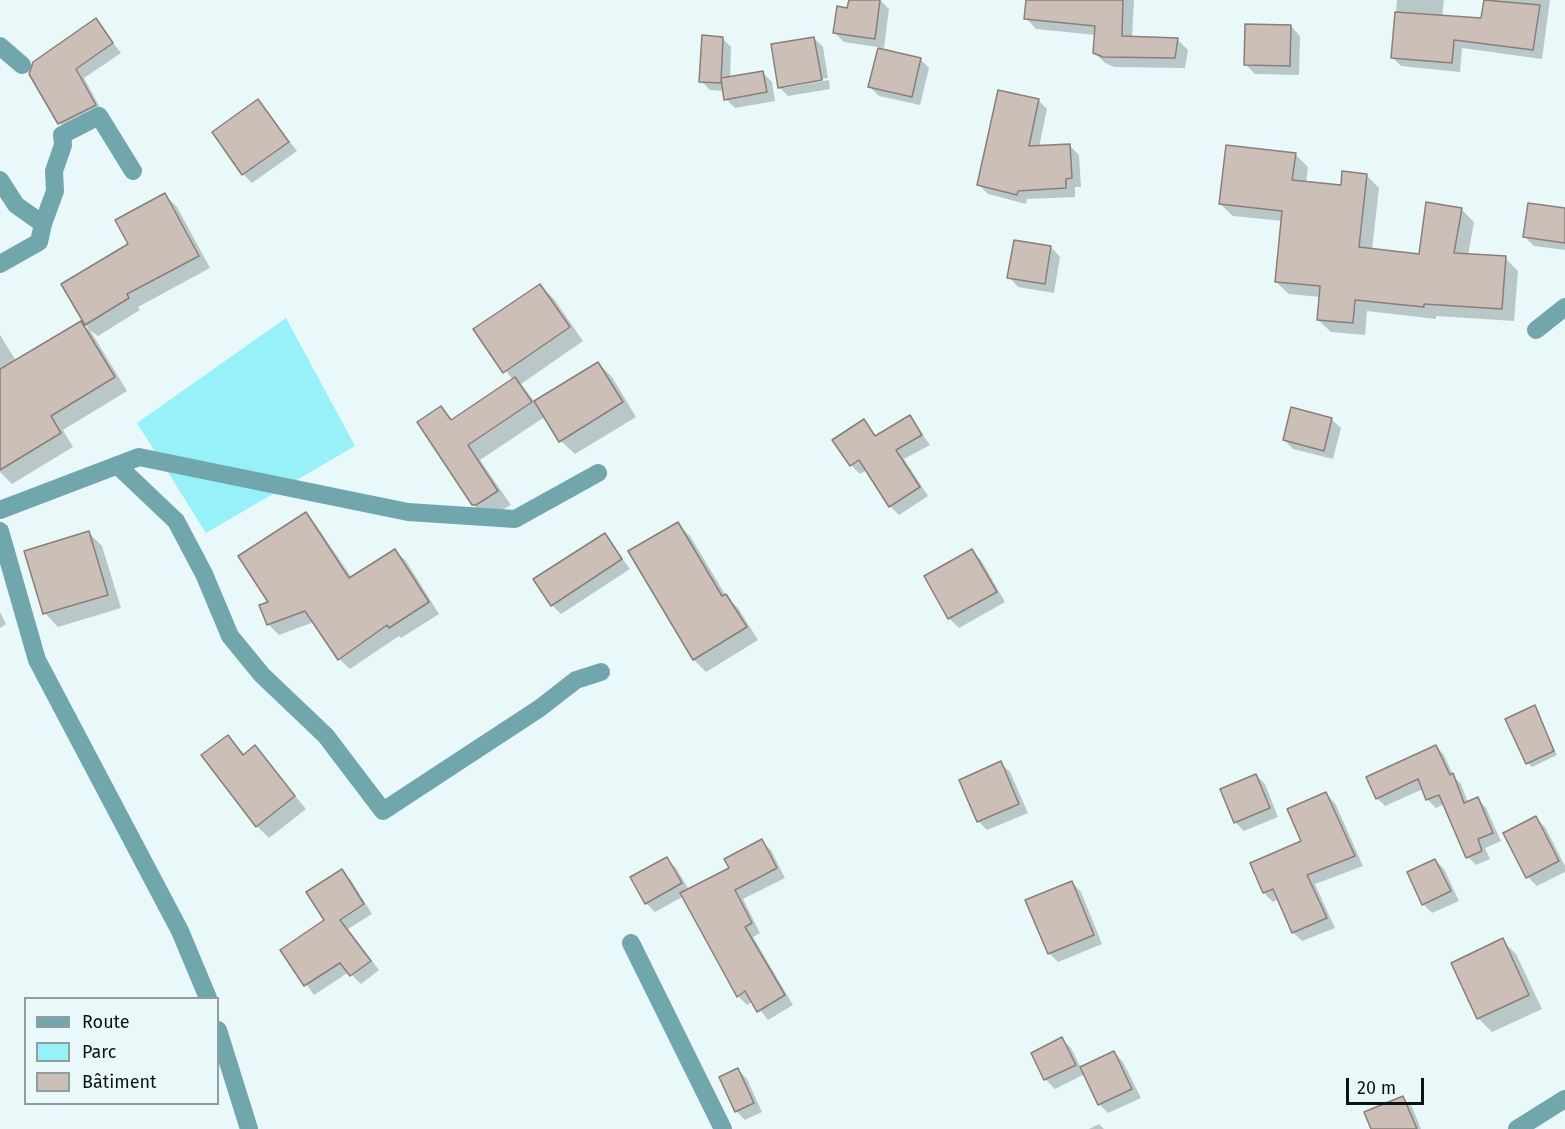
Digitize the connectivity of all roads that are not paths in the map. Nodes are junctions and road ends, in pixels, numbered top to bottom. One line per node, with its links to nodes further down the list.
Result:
1 (0, 46): 2 (street)
2 (22, 65)
3 (133, 171): 5 (street)
4 (0, 180): 5 (street)
5 (43, 224): 6 (street)
6 (0, 264)
7 (1565, 307): 8 (street)
8 (1536, 330)
9 (117, 465): 10 (street); 11 (street); 13 (street)
10 (598, 473)
11 (0, 510)
12 (0, 531): 15 (street)
13 (601, 672)
14 (631, 943): 19 (street)
15 (206, 997)
16 (219, 1033): 18 (street)
17 (1565, 1098): 20 (street)
18 (249, 1129)
19 (723, 1129)
20 (1517, 1129)

